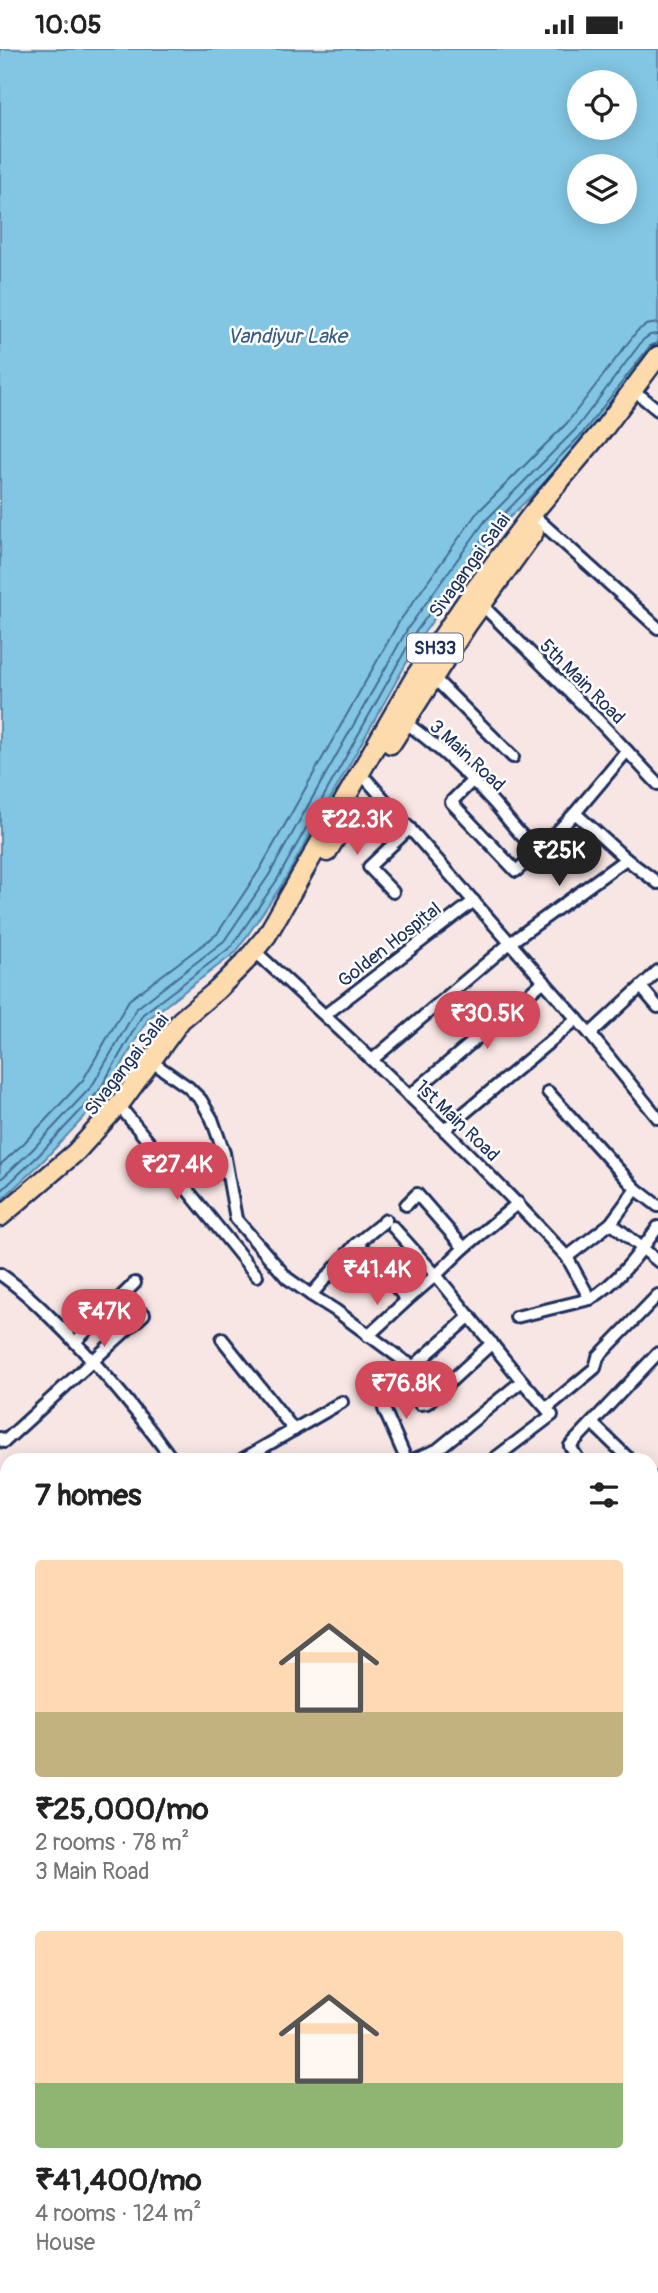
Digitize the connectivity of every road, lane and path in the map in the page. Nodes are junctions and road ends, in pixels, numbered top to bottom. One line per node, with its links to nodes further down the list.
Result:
1 (658, 356): 5 (main road, Sivagangai Salai / SH33)
2 (658, 376): 3 (main road, Sivagangai Salai / SH33)
3 (642, 397): 4 (street); 5 (main road, Sivagangai Salai / SH33)
4 (658, 410)
5 (537, 518): 6 (main road, Sivagangai Salai / SH33); 7 (street); 16 (main road, Sivagangai Salai / SH33)
6 (481, 604): 8 (main road, Sivagangai Salai / SH33); 10 (street, 5th Main Road)
7 (658, 627)
8 (433, 677): 9 (main road, Sivagangai Salai / SH33); 11 (street)
9 (405, 722): 12 (street, 3 Main Road); 13 (main road, Sivagangai Salai / SH33)
10 (627, 751): 14 (street, 5th Main Road); 15 (street)
11 (513, 757)
12 (473, 780): 18 (street, 3 Main Road); 18 (street)
13 (368, 781): 16 (main road, Sivagangai Salai / SH33); 17 (street)
14 (658, 785)
15 (575, 813): 18 (street); 19 (street)
16 (340, 816): 24 (main road, Sivagangai Salai / SH33); 44 (main road, Sivagangai Salai / SH33)
17 (410, 828): 21 (street); 22 (street)
18 (539, 851)
19 (626, 859): 20 (street); 23 (street)
20 (658, 883)
21 (393, 892)
22 (474, 901): 23 (street); 29 (street, Golden Hospital)
23 (510, 943): 26 (street); 32 (street)
24 (251, 961): 29 (street, 1st Main Road); 33 (main road, Sivagangai Salai / SH33); 44 (main road)
25 (658, 971): 27 (street)
26 (544, 981): 30 (street); 35 (street)
27 (641, 987): 28 (street); 31 (street)
28 (658, 1007)
29 (325, 1016): 32 (street, 1st Main Road)
30 (577, 1019): 31 (street); 39 (street)
31 (590, 1034): 36 (street)
32 (372, 1060): 35 (street, 1st Main Road)
33 (155, 1064): 37 (main road, Sivagangai Salai / SH33); 56 (street)
34 (548, 1092): 40 (street)
35 (409, 1096): 39 (street, 1st Main Road)
36 (654, 1104): 38 (street)
37 (122, 1109): 44 (main road, Sivagangai Salai / SH33); 53 (street)
38 (658, 1118)
39 (444, 1130): 41 (street, 1st Main Road)
40 (636, 1189): 43 (street); 45 (street)
41 (518, 1203): 48 (street); 50 (street, 1st Main Road)
42 (406, 1205): 48 (street)
43 (658, 1206)
44 (0, 1219)
45 (611, 1223): 49 (street); 50 (street)
46 (658, 1227): 49 (street)
47 (355, 1245): 52 (street); 56 (street); 59 (street)
48 (464, 1248): 52 (street)
49 (642, 1248): 51 (street); 58 (street)
50 (567, 1257): 58 (street, 1st Main Road)
51 (658, 1261)
52 (436, 1275): 59 (street); 61 (street)
53 (257, 1276)
54 (2, 1278): 65 (street)
55 (135, 1283): 65 (street)
56 (311, 1295): 63 (street)
57 (658, 1295): 73 (street)
58 (590, 1299): 62 (street)
59 (407, 1300): 63 (street)
60 (144, 1314): 68 (street)
61 (470, 1316): 66 (street); 69 (street)
62 (516, 1317)
63 (368, 1336): 69 (street)
64 (222, 1339): 75 (street)
65 (76, 1341): 68 (street)
66 (492, 1343): 70 (street); 71 (street)
67 (658, 1353): 74 (street)
68 (93, 1361): 76 (street); 78 (street)
69 (414, 1366): 71 (street)
70 (522, 1381): 73 (street); 81 (street)
71 (415, 1385): 80 (street)
72 (342, 1402): 75 (street)
73 (547, 1408): 77 (street)
74 (592, 1423): 84 (street); 85 (street)
75 (294, 1430): 79 (street)
76 (1, 1442)
77 (510, 1448): 82 (street); 83 (street)
78 (169, 1453)
79 (254, 1453)
80 (403, 1453)
81 (430, 1453)
82 (503, 1453)
83 (513, 1453)
84 (575, 1453)
85 (623, 1453)

